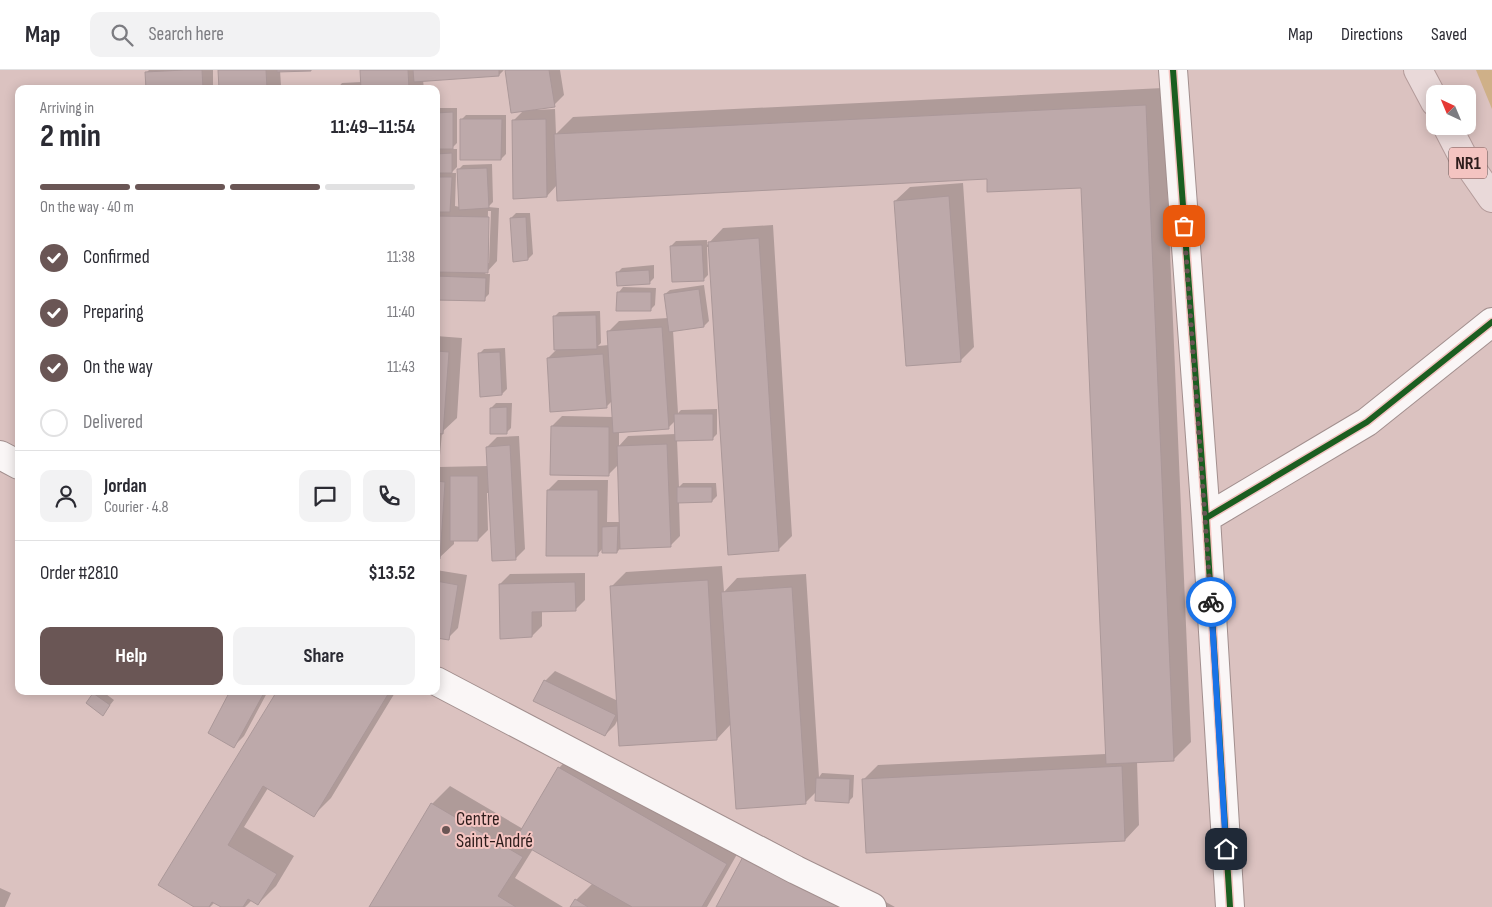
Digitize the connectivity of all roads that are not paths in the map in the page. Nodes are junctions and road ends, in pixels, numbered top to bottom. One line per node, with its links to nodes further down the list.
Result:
1 (1174, 70): 9 (street)
2 (1418, 70): 3 (highway)
3 (1426, 85)
4 (1452, 135): 5 (highway, NR1)
5 (1492, 198)
6 (1492, 322): 9 (street)
7 (0, 455): 8 (street)
8 (15, 463)
9 (1206, 518): 12 (street)
10 (440, 684): 11 (street)
11 (872, 907)
12 (1230, 907)

